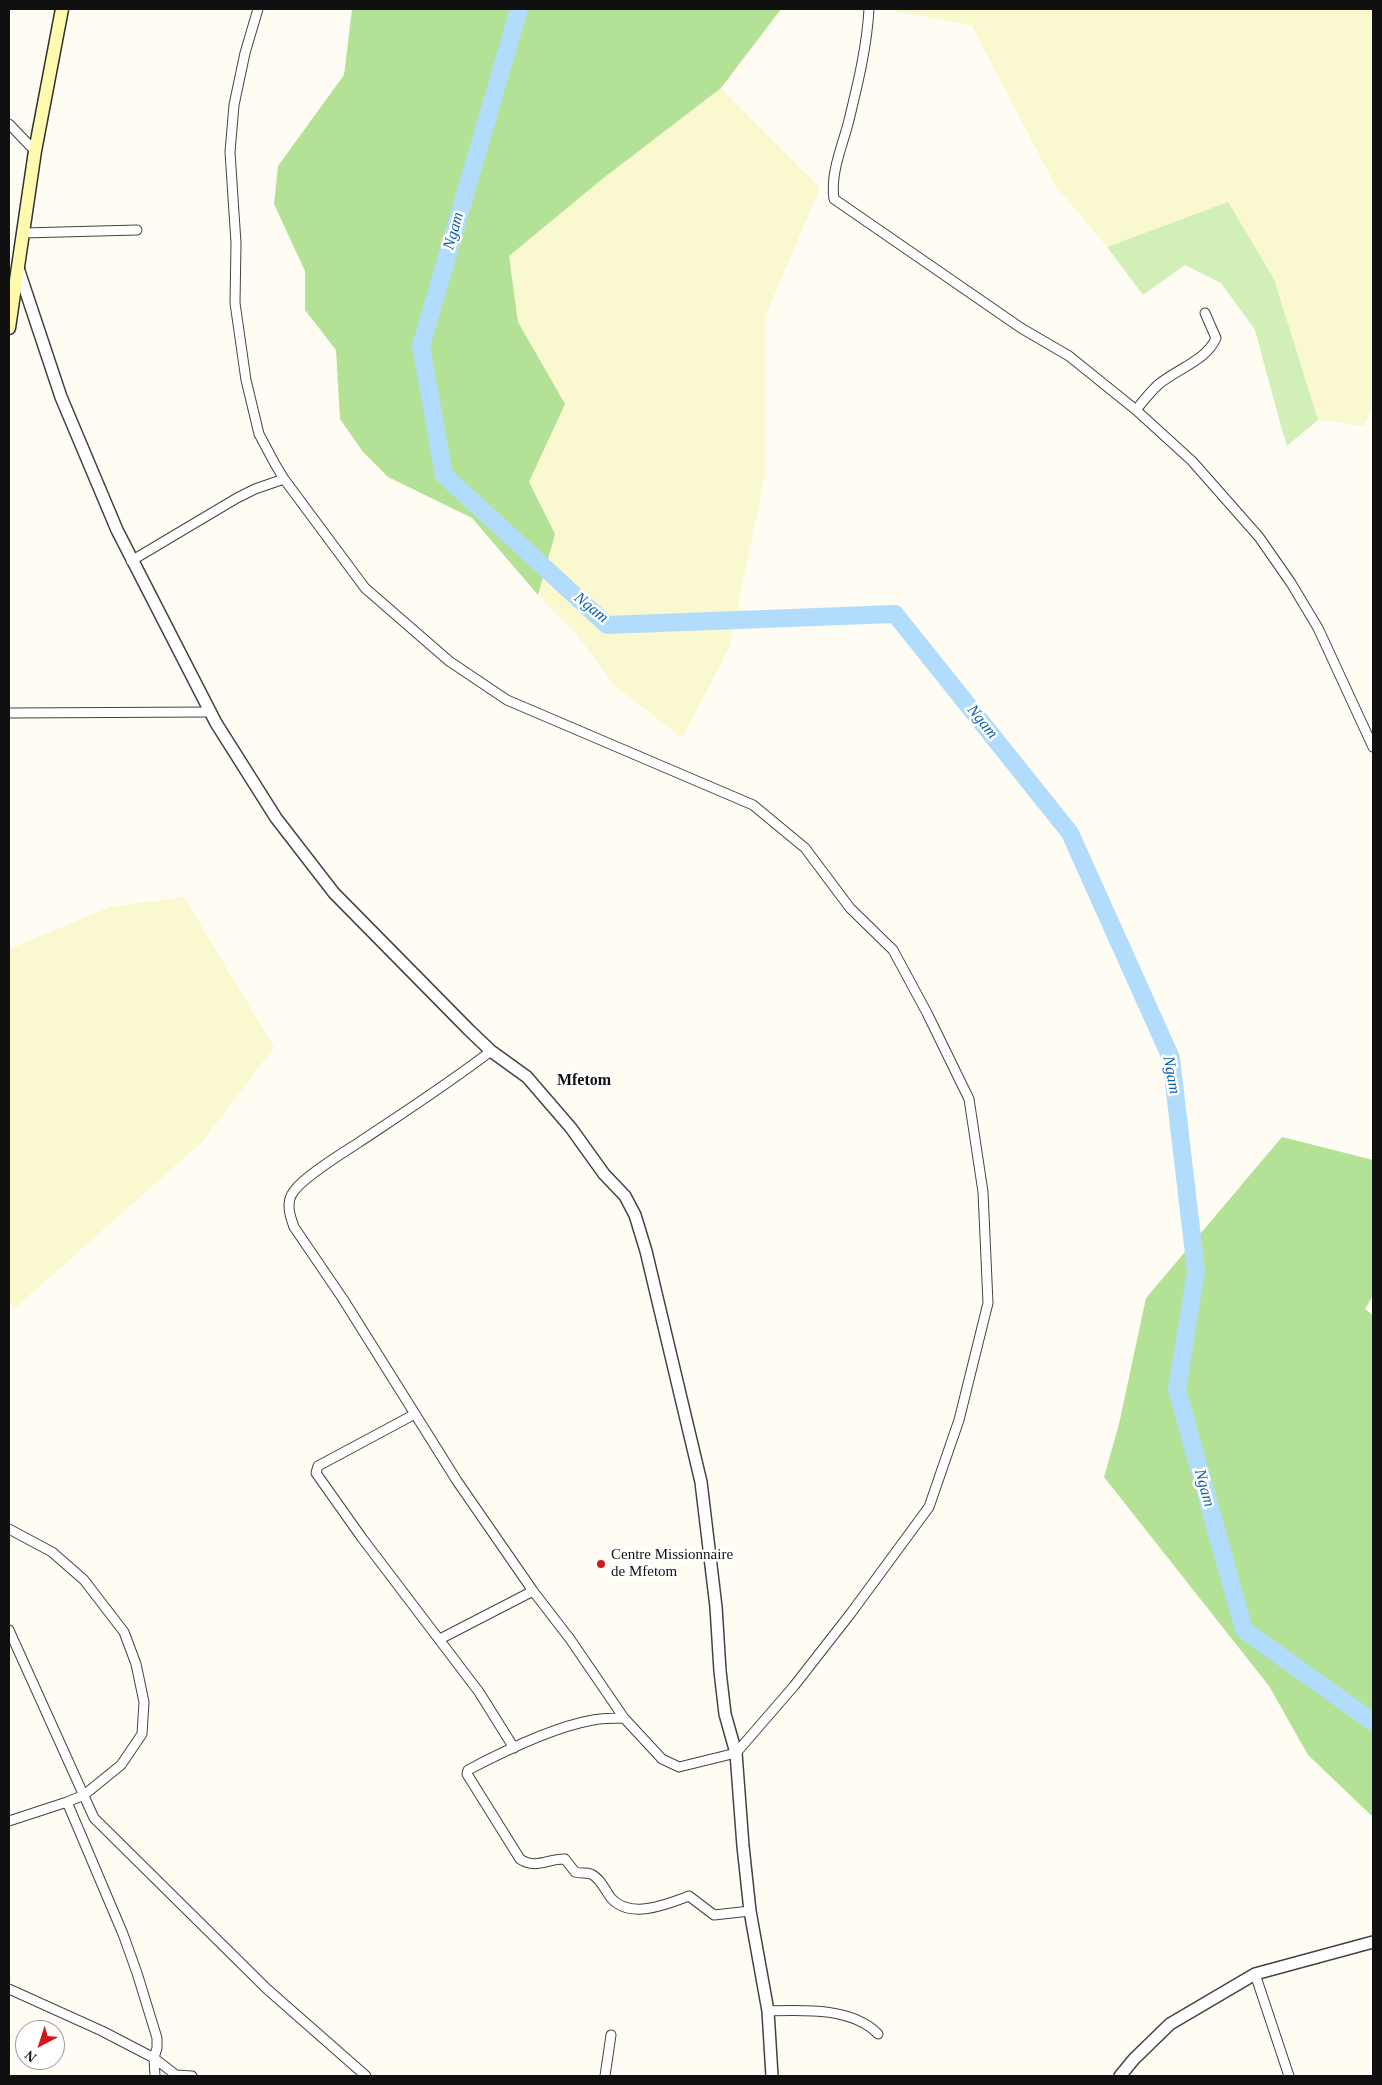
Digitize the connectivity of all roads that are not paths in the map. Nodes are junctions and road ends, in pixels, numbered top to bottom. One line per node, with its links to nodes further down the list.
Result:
1 (62, 9): 5 (main road)
2 (258, 9): 12 (street)
3 (869, 9): 11 (street)
4 (9, 124): 5 (street)
5 (35, 151): 7 (main road)
6 (137, 230): 7 (street)
7 (23, 233): 8 (main road)
8 (18, 266): 10 (main road); 13 (street)
9 (1205, 313): 11 (street)
10 (9, 328)
11 (1136, 410): 16 (street)
12 (284, 479): 13 (street); 25 (street)
13 (131, 561): 14 (street)
14 (210, 712): 15 (street); 17 (street)
15 (9, 713)
16 (1373, 748)
17 (491, 1051): 18 (street); 25 (street)
18 (415, 1414): 20 (street); 22 (street)
19 (9, 1529): 26 (street)
20 (533, 1591): 22 (street); 23 (street)
21 (9, 1630): 26 (street)
22 (440, 1639): 24 (street)
23 (624, 1718): 24 (street); 25 (street)
24 (514, 1748): 29 (street)
25 (736, 1753): 29 (street)
26 (84, 1795): 27 (street); 40 (street)
27 (67, 1802): 28 (street); 36 (street)
28 (9, 1821)
29 (750, 1911): 33 (street)
30 (1373, 1942): 31 (street)
31 (1254, 1974): 43 (street); 44 (street)
32 (9, 1989): 36 (street)
33 (768, 2012): 34 (street); 42 (street)
34 (878, 2034)
35 (611, 2035): 41 (street)
36 (154, 2058): 37 (street); 38 (street)
37 (155, 2076)
38 (175, 2076): 39 (street)
39 (192, 2076)
40 (366, 2076)
41 (605, 2076)
42 (772, 2076)
43 (1120, 2076)
44 (1289, 2076)

